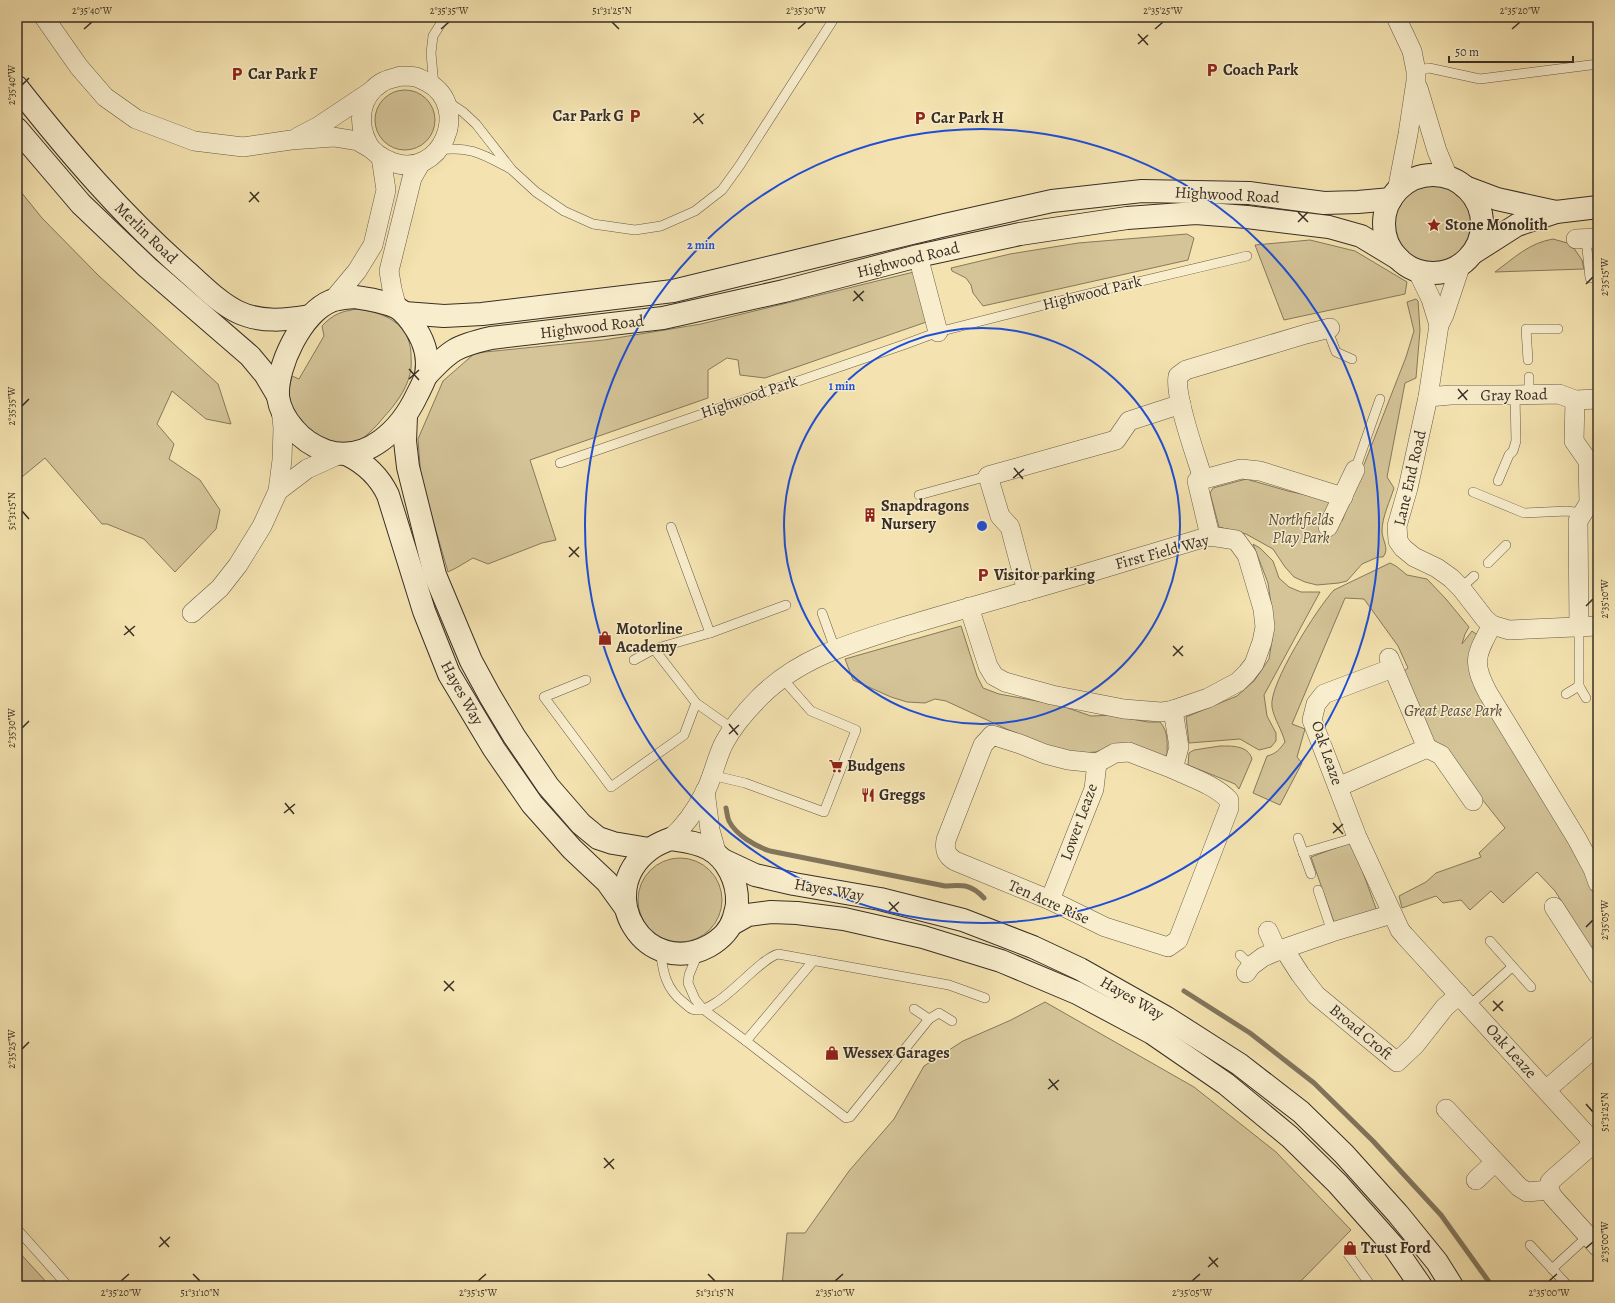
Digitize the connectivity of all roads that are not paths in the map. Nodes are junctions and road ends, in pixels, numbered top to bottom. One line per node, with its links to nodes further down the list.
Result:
1 (44, 17): 11 (street)
2 (445, 17): 9 (lane)
3 (835, 17): 15 (lane)
4 (1396, 17): 6 (street)
5 (1598, 64): 6 (lane)
6 (1416, 76): 16 (street); 17 (street)
7 (17, 87): 28 (street, Merlin Road)
8 (371, 92): 9 (street); 11 (street); 13 (street)
9 (440, 93): 12 (street); 15 (lane)
10 (17, 129): 41 (street, Merlin Road)
11 (291, 140): 13 (street)
12 (438, 150): 14 (street); 15 (lane)
13 (376, 153): 14 (street); 26 (street)
14 (420, 164): 27 (street)
15 (512, 170)
16 (1456, 182): 17 (street); 19 (street); 23 (street)
17 (1394, 195): 24 (street); 27 (street, Highwood Road)
18 (1598, 207): 19 (street)
19 (1556, 212): 23 (street)
20 (1587, 239): 25 (lane)
21 (918, 256): 24 (street, Highwood Road); 32 (street); 35 (street, Highwood Road)
22 (1247, 256): 32 (lane, Highwood Park)
23 (1467, 258): 24 (street); 29 (street, Lane End Road)
24 (1408, 264): 29 (street, Lane End Road)
25 (1590, 278)
26 (332, 301): 27 (street, Highwood Road); 28 (street)
27 (401, 310): 35 (street)
28 (310, 316): 41 (street)
29 (1439, 324): 37 (street, Lane End Road)
30 (1329, 328): 33 (lane); 42 (street)
31 (1558, 329): 34 (lane)
32 (938, 332): 45 (lane, Highwood Park)
33 (1352, 359)
34 (1528, 360)
35 (426, 376): 43 (street)
36 (1524, 389): 37 (street, Gray Road); 40 (street, Gray Road); 49 (lane)
37 (1428, 397): 66 (street, Lane End Road)
38 (1598, 398): 40 (street, Gray Road)
39 (1380, 399): 46 (lane)
40 (1575, 400): 50 (street)
41 (279, 402): 44 (street, Merlin Road); 51 (street)
42 (1182, 404): 47 (street); 48 (street)
43 (406, 416): 44 (street); 90 (street, Hayes Way)
44 (344, 454): 51 (street); 97 (street, Hayes Way)
45 (560, 462)
46 (1355, 470): 54 (street)
47 (988, 476): 53 (lane); 61 (street)
48 (1200, 480): 54 (street); 58 (street)
49 (1498, 480)
50 (1593, 489): 55 (street)
51 (278, 491): 64 (street)
52 (1473, 492): 55 (lane)
53 (919, 495)
54 (1343, 497): 57 (street)
55 (1582, 513): 67 (street)
56 (671, 527): 69 (lane)
57 (1328, 527)
58 (1210, 536): 61 (street, First Field Way); 79 (street, First Field Way)
59 (1506, 545): 60 (lane)
60 (1488, 563)
61 (1027, 591): 63 (street, First Field Way)
62 (786, 605): 69 (lane)
63 (969, 607): 70 (street, First Field Way); 79 (street, First Field Way)
64 (192, 613)
65 (822, 613): 70 (lane)
66 (1492, 625): 67 (street); 93 (street)
67 (1578, 626): 68 (street); 75 (lane)
68 (1598, 626)
69 (710, 633): 71 (lane)
70 (835, 648): 73 (street, First Field Way)
71 (654, 649): 72 (lane); 78 (lane)
72 (634, 660)
73 (782, 678): 80 (street, First Field Way); 84 (lane)
74 (586, 680): 78 (lane)
75 (1580, 686): 76 (lane); 77 (lane)
76 (1566, 694)
77 (1586, 698)
78 (696, 704): 80 (lane)
79 (1173, 710): 83 (street)
80 (733, 729): 84 (street, First Field Way)
81 (1427, 748): 85 (street); 85 (street, Oak Leaze); 86 (street)
82 (1097, 763): 83 (street, Lower Leaze); 96 (street, Lower Leaze); 96 (street, Ten Acre Rise)
83 (1173, 769): 96 (street, Ten Acre Rise)
84 (708, 783): 89 (street, First Field Way); 92 (street, First Field Way)
85 (1338, 787): 87 (street, Oak Leaze)
86 (1473, 801)
87 (1357, 837): 91 (lane); 99 (street, Oak Leaze)
88 (1298, 838): 91 (lane)
89 (670, 839): 90 (street); 92 (street)
90 (650, 849): 97 (street)
91 (1303, 853): 94 (lane)
92 (720, 858): 100 (street); 133 (street, Hayes Way)
93 (1596, 872)
94 (1311, 874)
95 (1318, 890): 102 (lane)
96 (1050, 900)
97 (625, 907): 104 (street)
98 (1554, 907): 110 (street)
99 (1392, 914): 102 (street); 113 (street, Oak Leaze)
100 (732, 924): 106 (street); 132 (street, Hayes Way)
101 (1268, 931): 105 (street)
102 (1332, 932): 105 (street)
103 (1490, 942): 109 (lane)
104 (660, 950): 106 (street); 114 (lane)
105 (1280, 950): 108 (street); 113 (street, Broad Croft)
106 (699, 951): 114 (lane)
107 (814, 960): 112 (lane); 114 (lane); 118 (lane)
108 (1246, 965)
109 (1512, 967): 111 (lane); 113 (lane)
110 (1598, 975)
111 (1532, 987)
112 (985, 998)
113 (1464, 1000): 120 (street, Oak Leaze)
114 (703, 1009): 118 (lane)
115 (914, 1009): 116 (lane)
116 (929, 1019): 117 (lane); 118 (lane)
117 (952, 1021)
118 (746, 1040)
119 (1598, 1045): 120 (street)
120 (1546, 1090): 124 (street, Oak Leaze)
121 (1446, 1109): 122 (street)
122 (1495, 1162): 123 (street); 124 (street)
123 (1476, 1180)
124 (1549, 1190): 126 (street)
125 (17, 1229): 130 (lane)
126 (1593, 1241): 129 (lane)
127 (1530, 1246): 129 (lane)
128 (1348, 1254): 131 (lane)
129 (1552, 1269): 134 (lane)
130 (68, 1286)
131 (1371, 1286)
132 (1421, 1286)
133 (1452, 1286)
134 (1568, 1286)

